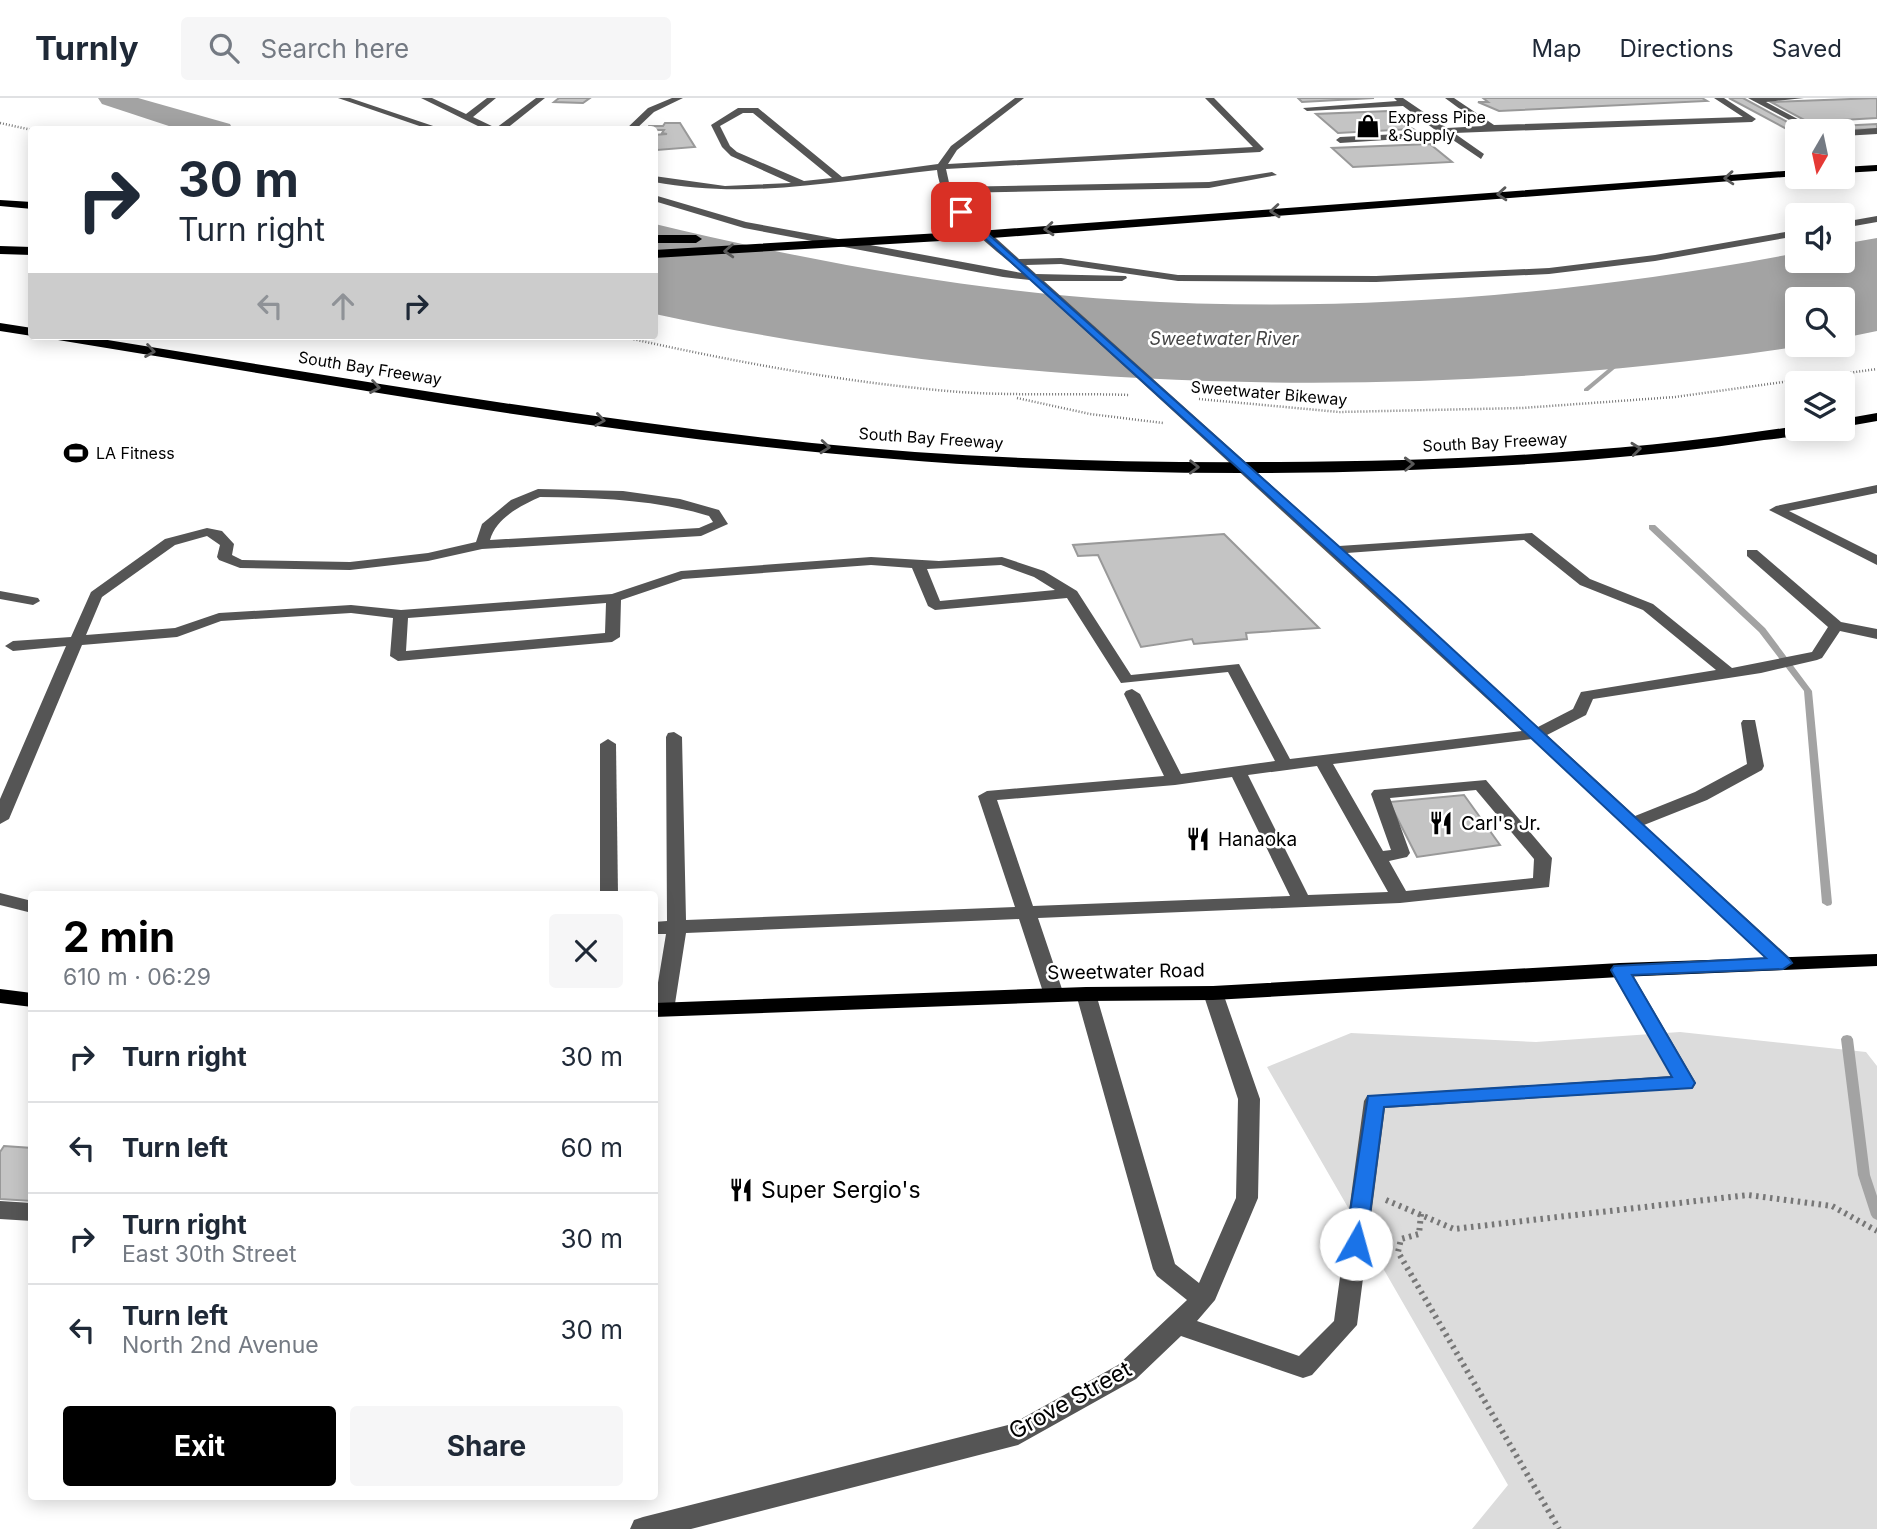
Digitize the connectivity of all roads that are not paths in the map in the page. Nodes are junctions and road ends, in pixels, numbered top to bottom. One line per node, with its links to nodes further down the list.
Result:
1 (342, 98): 17 (street)
2 (425, 98): 12 (street)
3 (492, 98): 15 (street)
4 (541, 98): 19 (street)
5 (679, 98): 20 (street)
6 (1020, 98): 27 (street)
7 (1209, 98): 27 (street)
8 (1448, 98): 21 (street)
9 (1718, 98): 21 (street)
10 (1800, 98): 11 (street)
11 (1754, 99): 16 (street)
12 (445, 101): 15 (street)
13 (1401, 101): 14 (street); 24 (street)
14 (1307, 108)
15 (468, 117): 18 (street)
16 (1793, 119)
17 (430, 126)
18 (487, 126)
19 (502, 126)
20 (634, 126)
21 (1492, 128): 24 (street)
22 (1877, 131): 23 (street)
23 (1855, 132)
24 (1444, 133): 25 (street); 26 (street)
25 (1340, 140)
26 (1481, 156)
27 (941, 167): 32 (street); 35 (street)
28 (1877, 168): 29 (highway)
29 (1855, 169)
30 (1785, 174): 43 (highway, one-way to 43)
31 (1272, 175): 35 (street)
32 (838, 178): 34 (street); 34 (street)
33 (658, 180): 34 (street)
34 (800, 183)
35 (945, 190): 49 (street)
36 (658, 199): 50 (street)
37 (0, 202): 38 (highway)
38 (28, 206)
39 (0, 216): 40 (highway)
40 (28, 218)
41 (1877, 219): 42 (street)
42 (1855, 223)
43 (992, 234): 45 (highway); 48 (highway, one-way to 48)
44 (1785, 235): 50 (street)
45 (658, 239)
46 (0, 250): 47 (highway)
47 (28, 251)
48 (658, 254)
49 (1015, 262): 50 (street); 59 (street)
50 (1178, 278)
51 (0, 328): 52 (highway)
52 (28, 332)
53 (83, 340): 56 (highway, South Bay Freeway, one-way to 56)
54 (1877, 417): 55 (highway)
55 (1855, 421)
56 (1785, 432)
57 (1877, 489): 61 (street)
58 (482, 545): 58 (street); 70 (street)
59 (1335, 550): 72 (street); 75 (street)
60 (1752, 553): 68 (street)
61 (1877, 561)
62 (918, 564): 63 (street); 63 (street); 65 (street)
63 (1070, 593): 79 (street)
64 (0, 595): 66 (street)
65 (614, 598): 67 (street); 67 (street)
66 (33, 601)
67 (401, 614): 70 (street)
68 (1836, 626): 69 (street); 72 (street)
69 (1877, 634)
70 (76, 641): 71 (street); 82 (street)
71 (13, 646)
72 (1729, 673): 75 (street)
73 (1132, 694): 81 (street)
74 (1749, 723): 83 (street)
75 (1536, 734): 78 (street); 83 (street)
76 (674, 737): 91 (street)
77 (608, 744): 85 (street)
78 (1322, 760): 79 (street); 84 (street)
79 (1285, 765): 80 (street)
80 (1237, 771): 81 (street); 88 (street)
81 (1175, 780): 90 (street)
82 (0, 819)
83 (1632, 823): 94 (street)
84 (1378, 858): 86 (street); 86 (street)
85 (609, 891)
86 (1400, 898): 88 (street)
87 (0, 899): 89 (street)
88 (1302, 902): 90 (street)
89 (28, 905)
90 (1028, 914): 91 (street); 98 (street)
91 (677, 927): 92 (street); 101 (street)
92 (658, 928)
93 (1877, 960): 94 (main road, Sweetwater Road)
94 (1783, 963): 95 (main road, Sweetwater Road)
95 (1609, 971): 96 (main road, Sweetwater Road); 105 (street)
96 (1213, 993): 97 (main road, Sweetwater Road); 104 (street, Grove Street)
97 (1086, 994): 98 (main road, Sweetwater Road); 104 (street)
98 (1054, 995): 101 (main road, Sweetwater Road)
99 (0, 996): 100 (main road)
100 (28, 1000)
101 (659, 1010)
102 (0, 1210): 103 (street)
103 (28, 1212)
104 (1203, 1300): 105 (street, Grove Street)
105 (1177, 1324): 106 (street, Grove Street)
106 (643, 1529)

